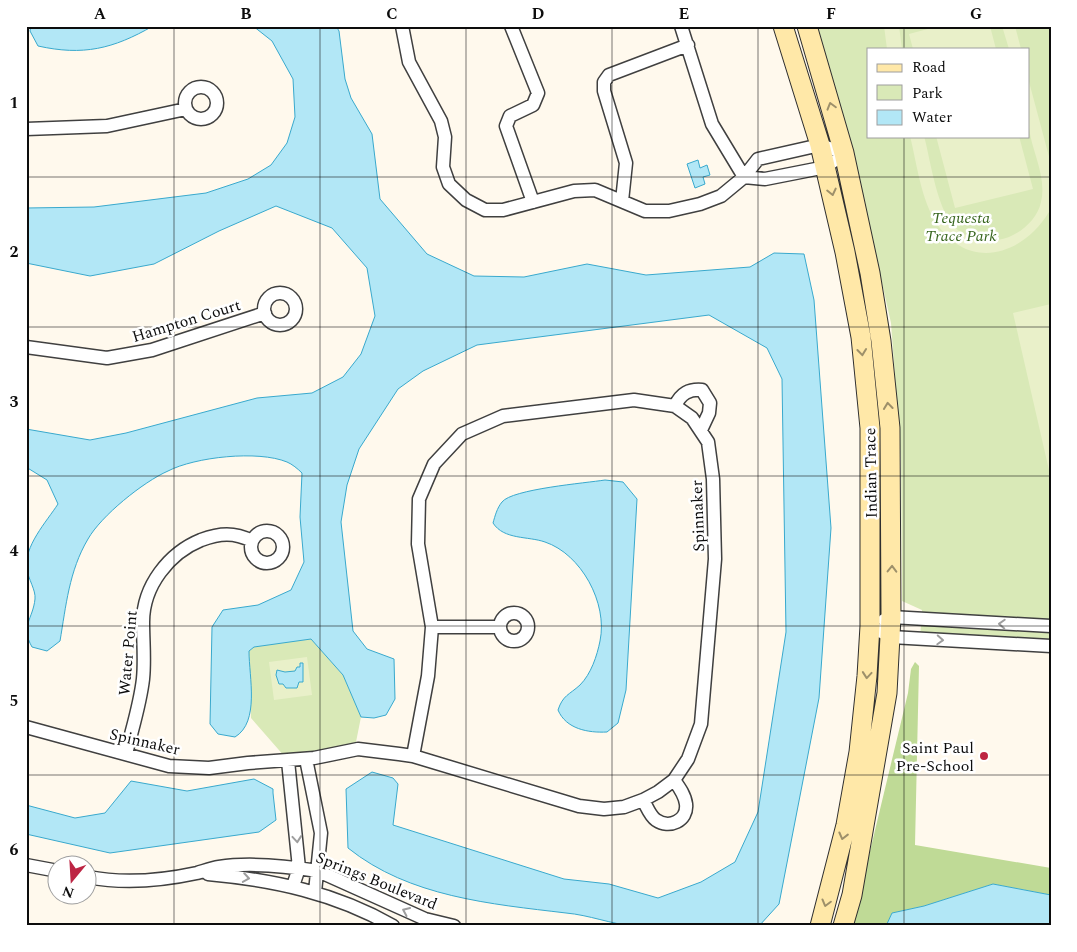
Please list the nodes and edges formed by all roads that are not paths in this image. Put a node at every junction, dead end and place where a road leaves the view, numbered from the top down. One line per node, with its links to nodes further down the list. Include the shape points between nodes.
1 (402, 26): 16 (street, via 409,62 441,121 445,137 443,167 449,184 466,200 485,210 503,210)
2 (511, 26): 16 (street, via 538,93 533,105 510,116 506,126)
3 (681, 26): 6 (street)
4 (783, 26): 9 (main road, Indian Trace)
5 (807, 26): 10 (main road, Indian Trace, one-way to 5)
6 (688, 45): 14 (street, via 712,124); 15 (street, via 609,75 604,82 626,163)
7 (186, 110): 8 (street, via 106,126)
8 (26, 130)
9 (820, 145): 10 (street); 11 (street); 12 (main road, Indian Trace)
10 (844, 153): 12 (street); 22 (main road, Indian Trace, one-way to 10, via 890,428 870,273)
11 (777, 154): 13 (street); 14 (street, via 758,159)
12 (826, 167): 13 (street); 24 (main road, Indian Trace, one-way to 24, via 861,337 870,428)
13 (782, 175): 14 (street, via 765,179)
14 (744, 176): 15 (street, via 721,196 669,211 645,211)
15 (622, 201): 16 (street, via 595,190 574,191)
16 (533, 202)
17 (265, 313): 18 (street, Hampton Court, via 152,350 107,358)
18 (26, 347)
19 (675, 406): 20 (street, Spinnaker, via 692,418); 20 (street, via 683,394 702,390 710,403); 23 (street, Spinnaker, via 634,400 503,416 462,434 434,464 420,499 418,544)
20 (701, 430): 34 (street, Spinnaker, via 708,442 713,479 715,559 702,724 688,760)
21 (252, 541): 30 (street, Water Point, via 223,533 192,544 166,564 150,589 143,620 145,659 141,696)
22 (891, 618): 24 (street); 25 (street, one-way to 22); 27 (main road, Indian Trace)
23 (432, 626): 26 (street); 31 (street, Spinnaker, via 426,693)
24 (870, 626): 27 (street); 46 (main road, Indian Trace, one-way to 46, via 857,762 846,825)
25 (1051, 626)
26 (500, 627)
27 (891, 637): 28 (street, one-way to 28); 47 (main road, Indian Trace, via 876,759 852,895)
28 (1051, 646)
29 (26, 727): 30 (street, Spinnaker)
30 (126, 754): 33 (street, Spinnaker, via 169,766 209,768)
31 (413, 756): 32 (street, Spinnaker, via 358,749); 35 (street, Spinnaker, via 579,806 604,809)
32 (310, 758): 33 (street, Spinnaker); 39 (street, via 321,833)
33 (288, 761): 37 (street, one-way to 37)
34 (674, 780): 35 (street, Spinnaker); 35 (street, via 686,803 686,811 675,823 656,820)
35 (643, 800)
36 (26, 865): 38 (street)
37 (299, 868): 39 (street, Springs Boulevard); 40 (street, Springs Boulevard, via 238,866); 42 (street)
38 (48, 869)
39 (318, 871): 43 (street); 45 (street, Springs Boulevard, one-way to 39, via 425,919)
40 (198, 872): 41 (street, Springs Boulevard, via 124,882); 42 (street, Springs Boulevard, one-way to 42)
41 (98, 878)
42 (293, 886): 43 (street, Springs Boulevard)
43 (315, 892): 44 (street, Springs Boulevard, via 368,912)
44 (393, 926)
45 (454, 926)
46 (820, 926)
47 (843, 926)

